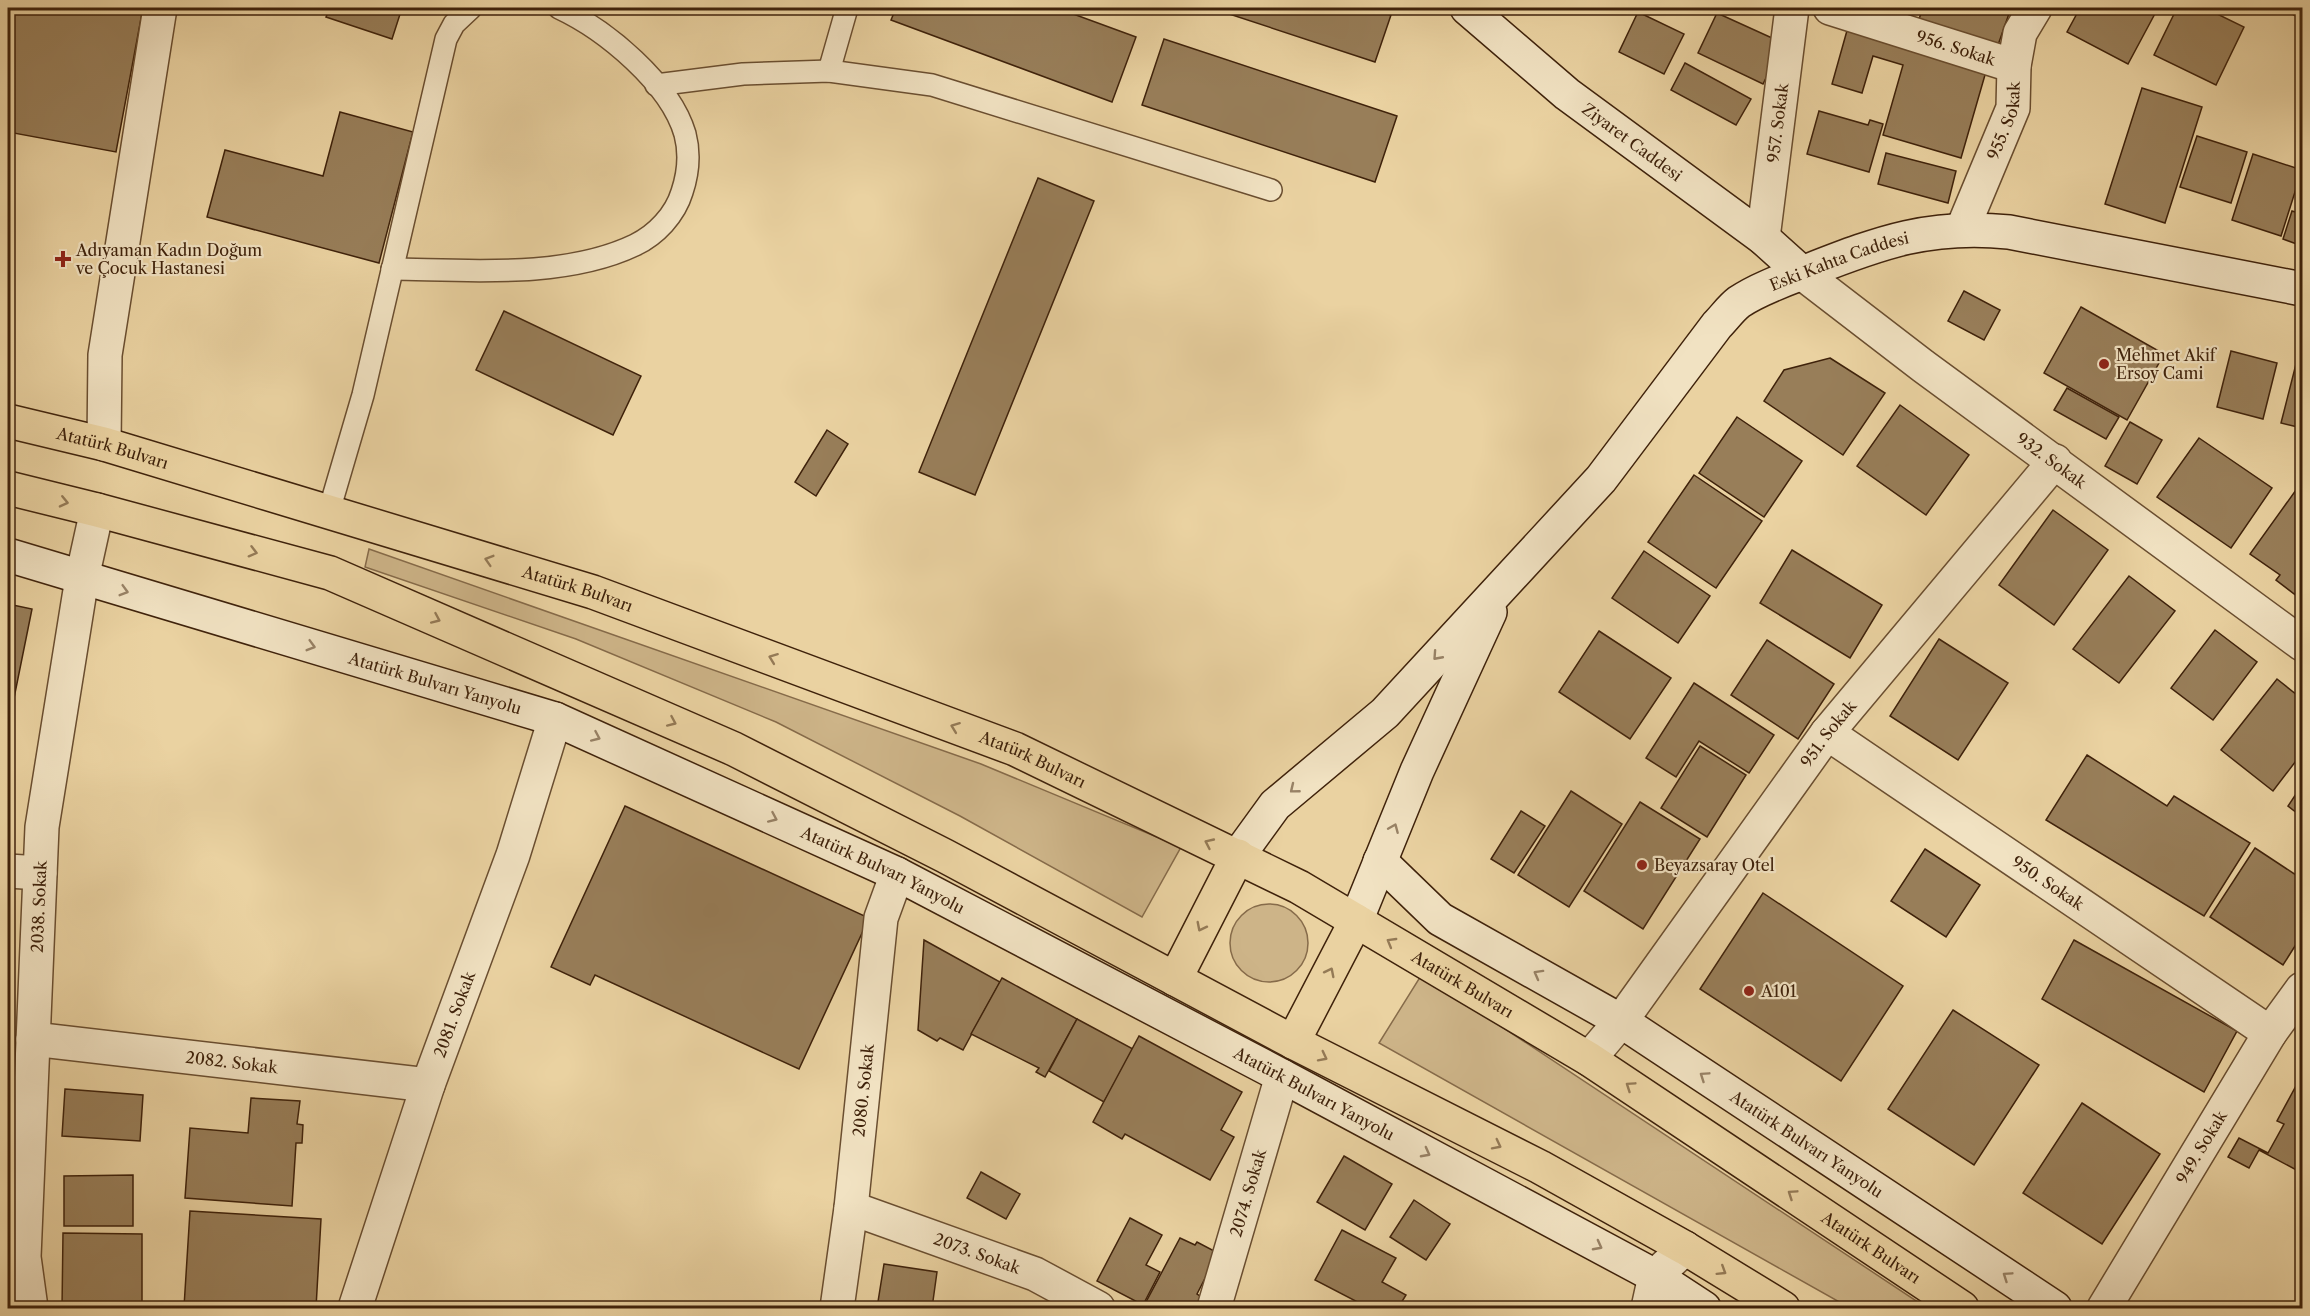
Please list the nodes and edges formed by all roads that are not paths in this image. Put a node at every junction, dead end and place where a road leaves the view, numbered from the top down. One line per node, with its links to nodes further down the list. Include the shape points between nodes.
1 (160, 8): 19 (street, via 105,355)
2 (471, 8): 15 (lane, via 454,24 446,39)
3 (560, 8): 11 (lane, via 605,35)
4 (847, 8): 10 (lane)
5 (1467, 8): 14 (street, Ziyaret Caddesi, via 1567,94)
6 (1792, 8): 14 (street, 957. Sokak)
7 (1830, 8): 9 (street, 956. Sokak)
8 (2035, 8): 9 (street, 955. Sokak, via 2020,33)
9 (2014, 66): 13 (street, 955. Sokak, via 2013,108)
10 (829, 71): 11 (lane, via 743,74); 12 (lane, via 932,84)
11 (656, 85): 15 (lane, via 685,134 688,157 680,199 654,234 607,255 535,269)
12 (1271, 190)
13 (1962, 230): 16 (street, Eski Kahta Caddesi, via 1892,240); 17 (street, Eski Kahta Caddesi, via 2009,232)
14 (1763, 238): 16 (street, Ziyaret Caddesi)
15 (392, 269): 23 (lane, via 363,395)
16 (1802, 273): 20 (street, 932. Sokak); 26 (street, Eski Kahta Caddesi, via 1738,302 1601,479)
17 (2302, 289)
18 (8, 421): 19 (highway, Atatürk Bulvarı)
19 (104, 444): 23 (highway, Atatürk Bulvarı)
20 (2055, 461): 27 (street, 932. Sokak); 29 (street, 951. Sokak)
21 (8, 488): 22 (highway, one-way to 22)
22 (97, 510): 25 (street, 2038. Sokak); 36 (highway, one-way to 36, via 352,582 734,749)
23 (329, 511): 30 (highway, Atatürk Bulvarı, one-way to 23, via 1016,749 593,592)
24 (8, 555): 25 (street, Atatürk Bulvarı Yanyolu)
25 (82, 578): 28 (street, Atatürk Bulvarı Yanyolu, one-way to 28); 33 (street, 2038. Sokak, via 42,828)
26 (1504, 582): 30 (street, Eski Kahta Caddesi, one-way to 30, via 1385,713 1275,805); 31 (street, one-way to 26)
27 (2302, 644)
28 (555, 719): 34 (street, Atatürk Bulvarı Yanyolu, one-way to 34); 44 (street, 2081. Sokak, via 513,855)
29 (1827, 733): 38 (street, 951. Sokak); 39 (street, 950. Sokak)
30 (1238, 856): 35 (highway, Atatürk Bulvarı); 36 (highway, one-way to 36)
31 (1380, 861): 35 (street); 38 (street, Atatürk Bulvarı Yanyolu, one-way to 31, via 1440,919)
32 (8, 871): 33 (street)
33 (40, 873): 40 (street, 2038. Sokak)
34 (897, 874): 43 (street, Atatürk Bulvarı Yanyolu); 45 (street, 2080. Sokak, via 880,918)
35 (1356, 921): 41 (highway, one-way to 35); 42 (highway, Atatürk Bulvarı, one-way to 35)
36 (1175, 979): 41 (highway)
37 (2302, 989): 39 (street, 949. Sokak)
38 (1621, 1021): 42 (street, 951. Sokak); 58 (street, Atatürk Bulvarı Yanyolu, one-way to 38)
39 (2270, 1033): 59 (street, 949. Sokak)
40 (33, 1039): 44 (street, 2082. Sokak); 47 (street, 2038. Sokak)
41 (1293, 1042): 43 (street, 2074. Sokak); 46 (highway, one-way to 46, via 1540,1167)
42 (1589, 1059): 57 (highway, Atatürk Bulvarı, one-way to 42)
43 (1282, 1076): 48 (street, Atatürk Bulvarı Yanyolu, one-way to 48); 53 (street, 2074. Sokak)
44 (428, 1085): 50 (street, 2081. Sokak)
45 (851, 1208): 51 (street, 2080. Sokak); 52 (street, 2073. Sokak, via 1035,1274)
46 (1685, 1248): 48 (street); 56 (highway, one-way to 56)
47 (16, 1257): 49 (street, 2038. Sokak)
48 (1655, 1276): 54 (street); 55 (street, Atatürk Bulvarı Yanyolu)
49 (31, 1308)
50 (355, 1308)
51 (837, 1308)
52 (1098, 1308)
53 (1214, 1308)
54 (1648, 1308)
55 (1704, 1308)
56 (1783, 1308)
57 (1962, 1308)
58 (2055, 1308)
59 (2104, 1308)

